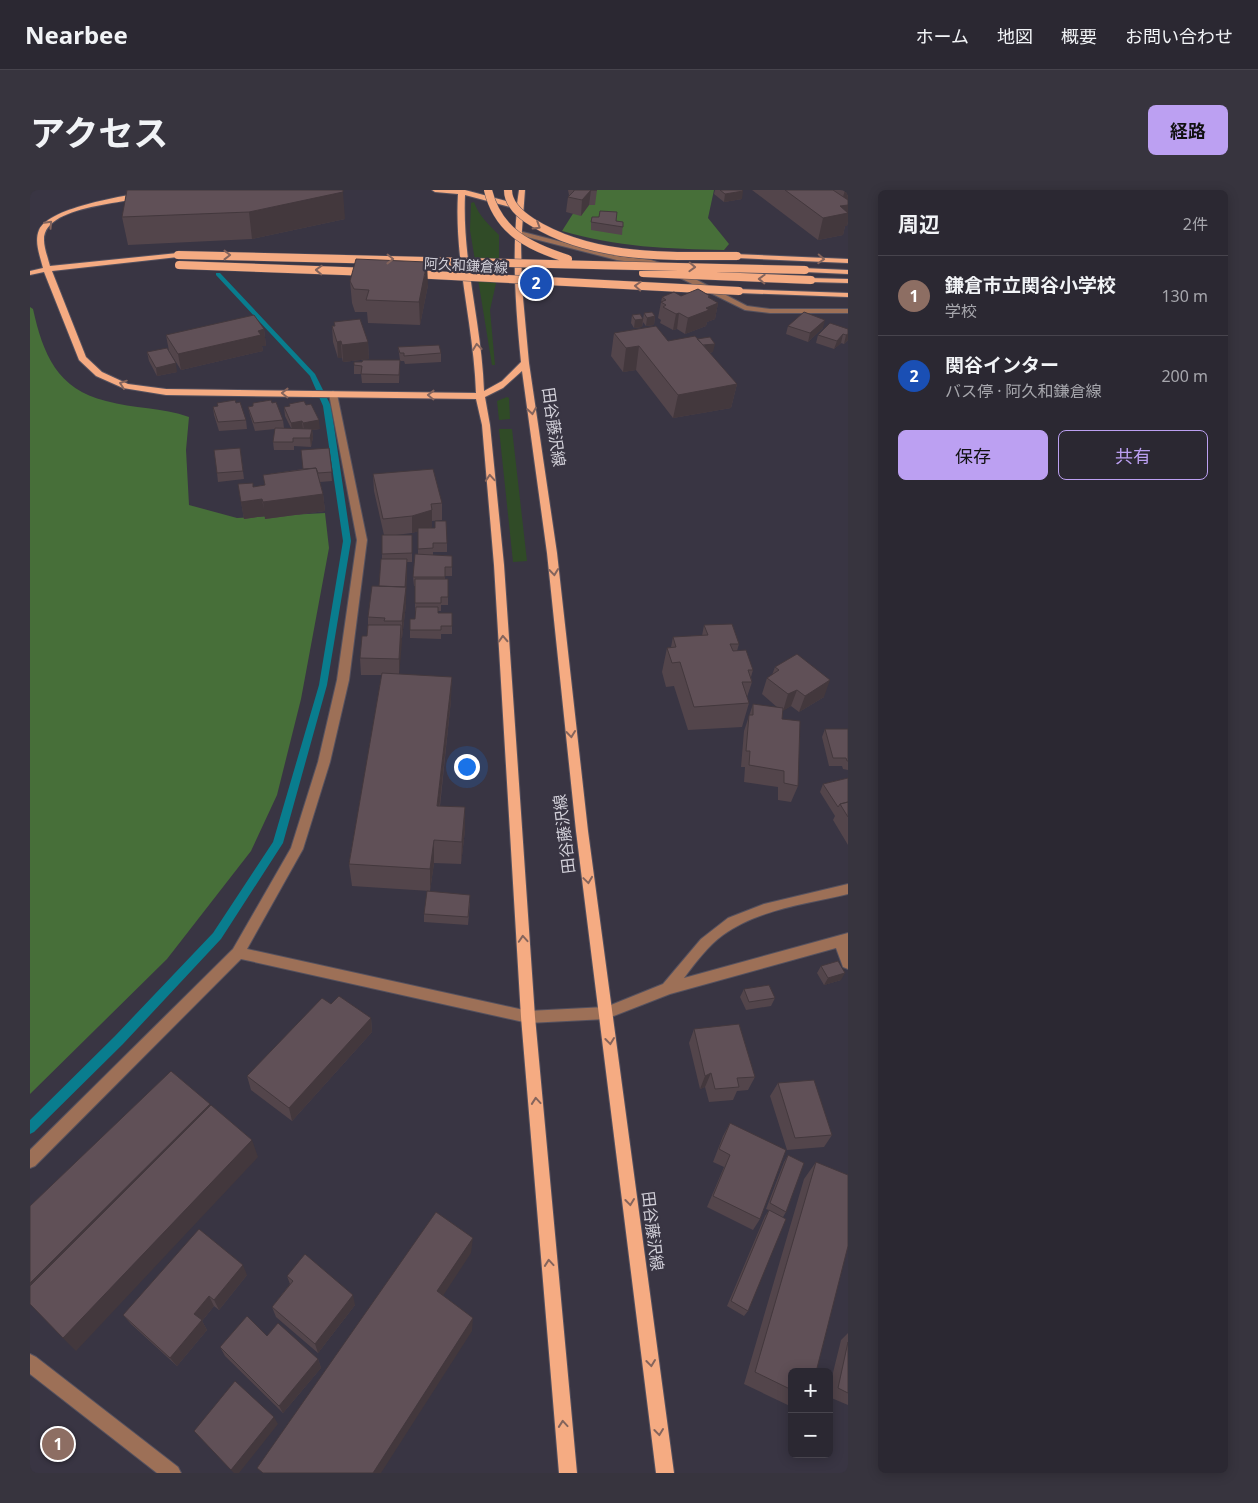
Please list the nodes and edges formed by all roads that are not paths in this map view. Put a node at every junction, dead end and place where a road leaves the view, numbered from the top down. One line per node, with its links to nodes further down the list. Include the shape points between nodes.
1 (125, 190): 8 (street)
2 (163, 190): 8 (main road)
3 (435, 190): 4 (main road)
4 (462, 190): 9 (main road); 23 (main road, one-way to 4, via 479,360 462,249)
5 (488, 190): 18 (main road, one-way to 5, bridge, via 679,276 591,266 527,243 502,225 489,204)
6 (508, 190): 11 (main road, one-way to 11, bridge, via 516,210 539,228 603,249)
7 (522, 190): 9 (main road, 田谷藤沢線)
8 (131, 197): 13 (main road, one-way to 8, via 40,240 43,229 54,218 72,210)
9 (521, 208): 10 (main road, 田谷藤沢線)
10 (518, 232): 20 (street, via 669,269 745,308); 21 (main road, 田谷藤沢線, via 518,287)
11 (848, 261)
12 (112, 262): 13 (main road, 阿久和鎌倉線); 14 (main road, 阿久和鎌倉線, one-way to 14, bridge, via 178,255); 16 (main road, 阿久和鎌倉線, one-way to 12, bridge)
13 (47, 269): 15 (main road, 阿久和鎌倉線); 22 (main road, one-way to 13, via 166,392 126,386 99,374 82,358)
14 (848, 272)
15 (30, 273)
16 (383, 273)
17 (402, 274): 19 (main road, 阿久和鎌倉線, one-way to 17, bridge)
18 (848, 281)
19 (848, 295)
20 (848, 311)
21 (525, 363): 23 (main road, via 504,385); 29 (main road, 田谷藤沢線, one-way to 29, via 552,553 582,831)
22 (333, 394): 23 (main road, one-way to 22); 26 (street, via 362,540 343,680 324,762 297,849)
23 (480, 396): 30 (main road, one-way to 23, via 499,565 486,424)
24 (848, 889): 28 (street, via 754,913 720,930 696,952)
25 (844, 941): 27 (street); 28 (street)
26 (238, 954): 30 (street); 31 (street)
27 (848, 963)
28 (668, 988): 29 (street)
29 (606, 1013): 30 (street); 35 (main road, 田谷藤沢線, one-way to 35)
30 (528, 1017): 34 (main road, one-way to 30)
31 (30, 1161)
32 (30, 1363): 33 (street)
33 (172, 1473)
34 (568, 1473)
35 (665, 1473)

